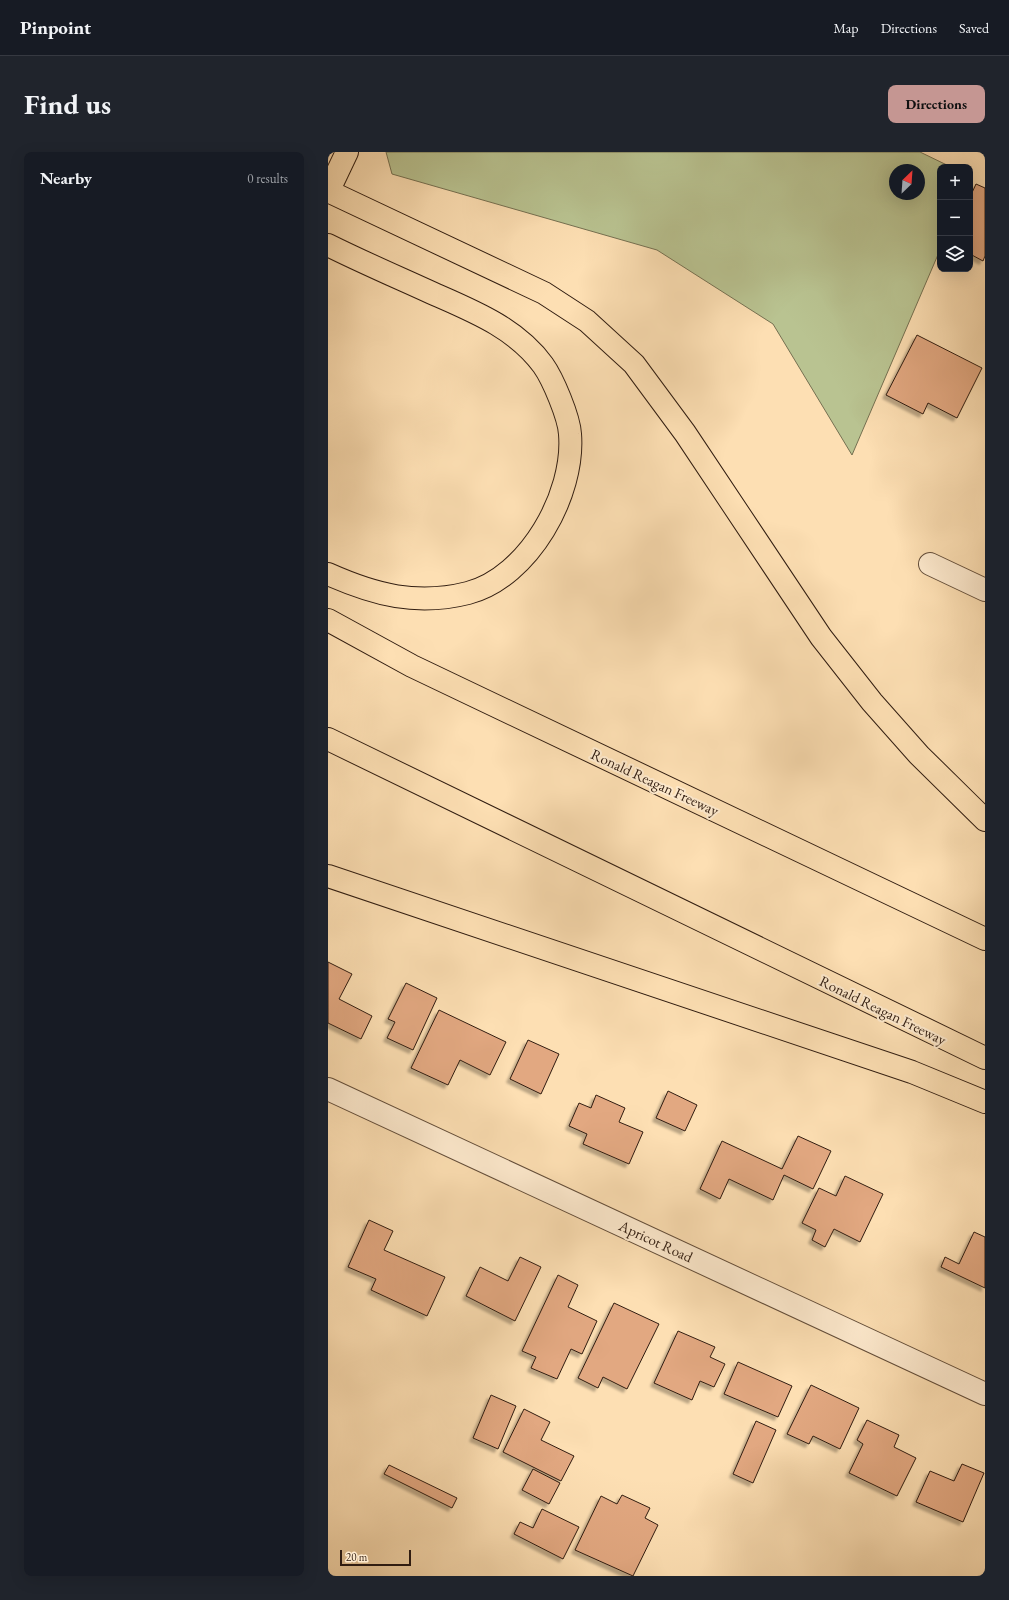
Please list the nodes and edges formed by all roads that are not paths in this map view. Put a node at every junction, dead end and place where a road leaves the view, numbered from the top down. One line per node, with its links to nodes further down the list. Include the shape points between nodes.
1 (347, 152): 2 (main road)
2 (328, 191): 9 (main road, via 544,294 587,321 634,364 685,433 821,637 872,702 919,755)
3 (328, 244): 5 (main road, via 482,316 517,336 543,366 558,396 570,432 570,462 561,494 547,525 528,552 504,576 469,593 422,600 389,596 353,586)
4 (930, 564): 6 (street)
5 (328, 574)
6 (985, 590)
7 (328, 620): 11 (main road, Ronald Reagan Freeway, via 412,666)
8 (328, 739): 12 (main road, Ronald Reagan Freeway)
9 (985, 820)
10 (328, 876): 14 (main road, via 912,1072)
11 (985, 939)
12 (985, 1058)
13 (328, 1089): 15 (street, Apricot Road)
14 (985, 1102)
15 (985, 1394)

